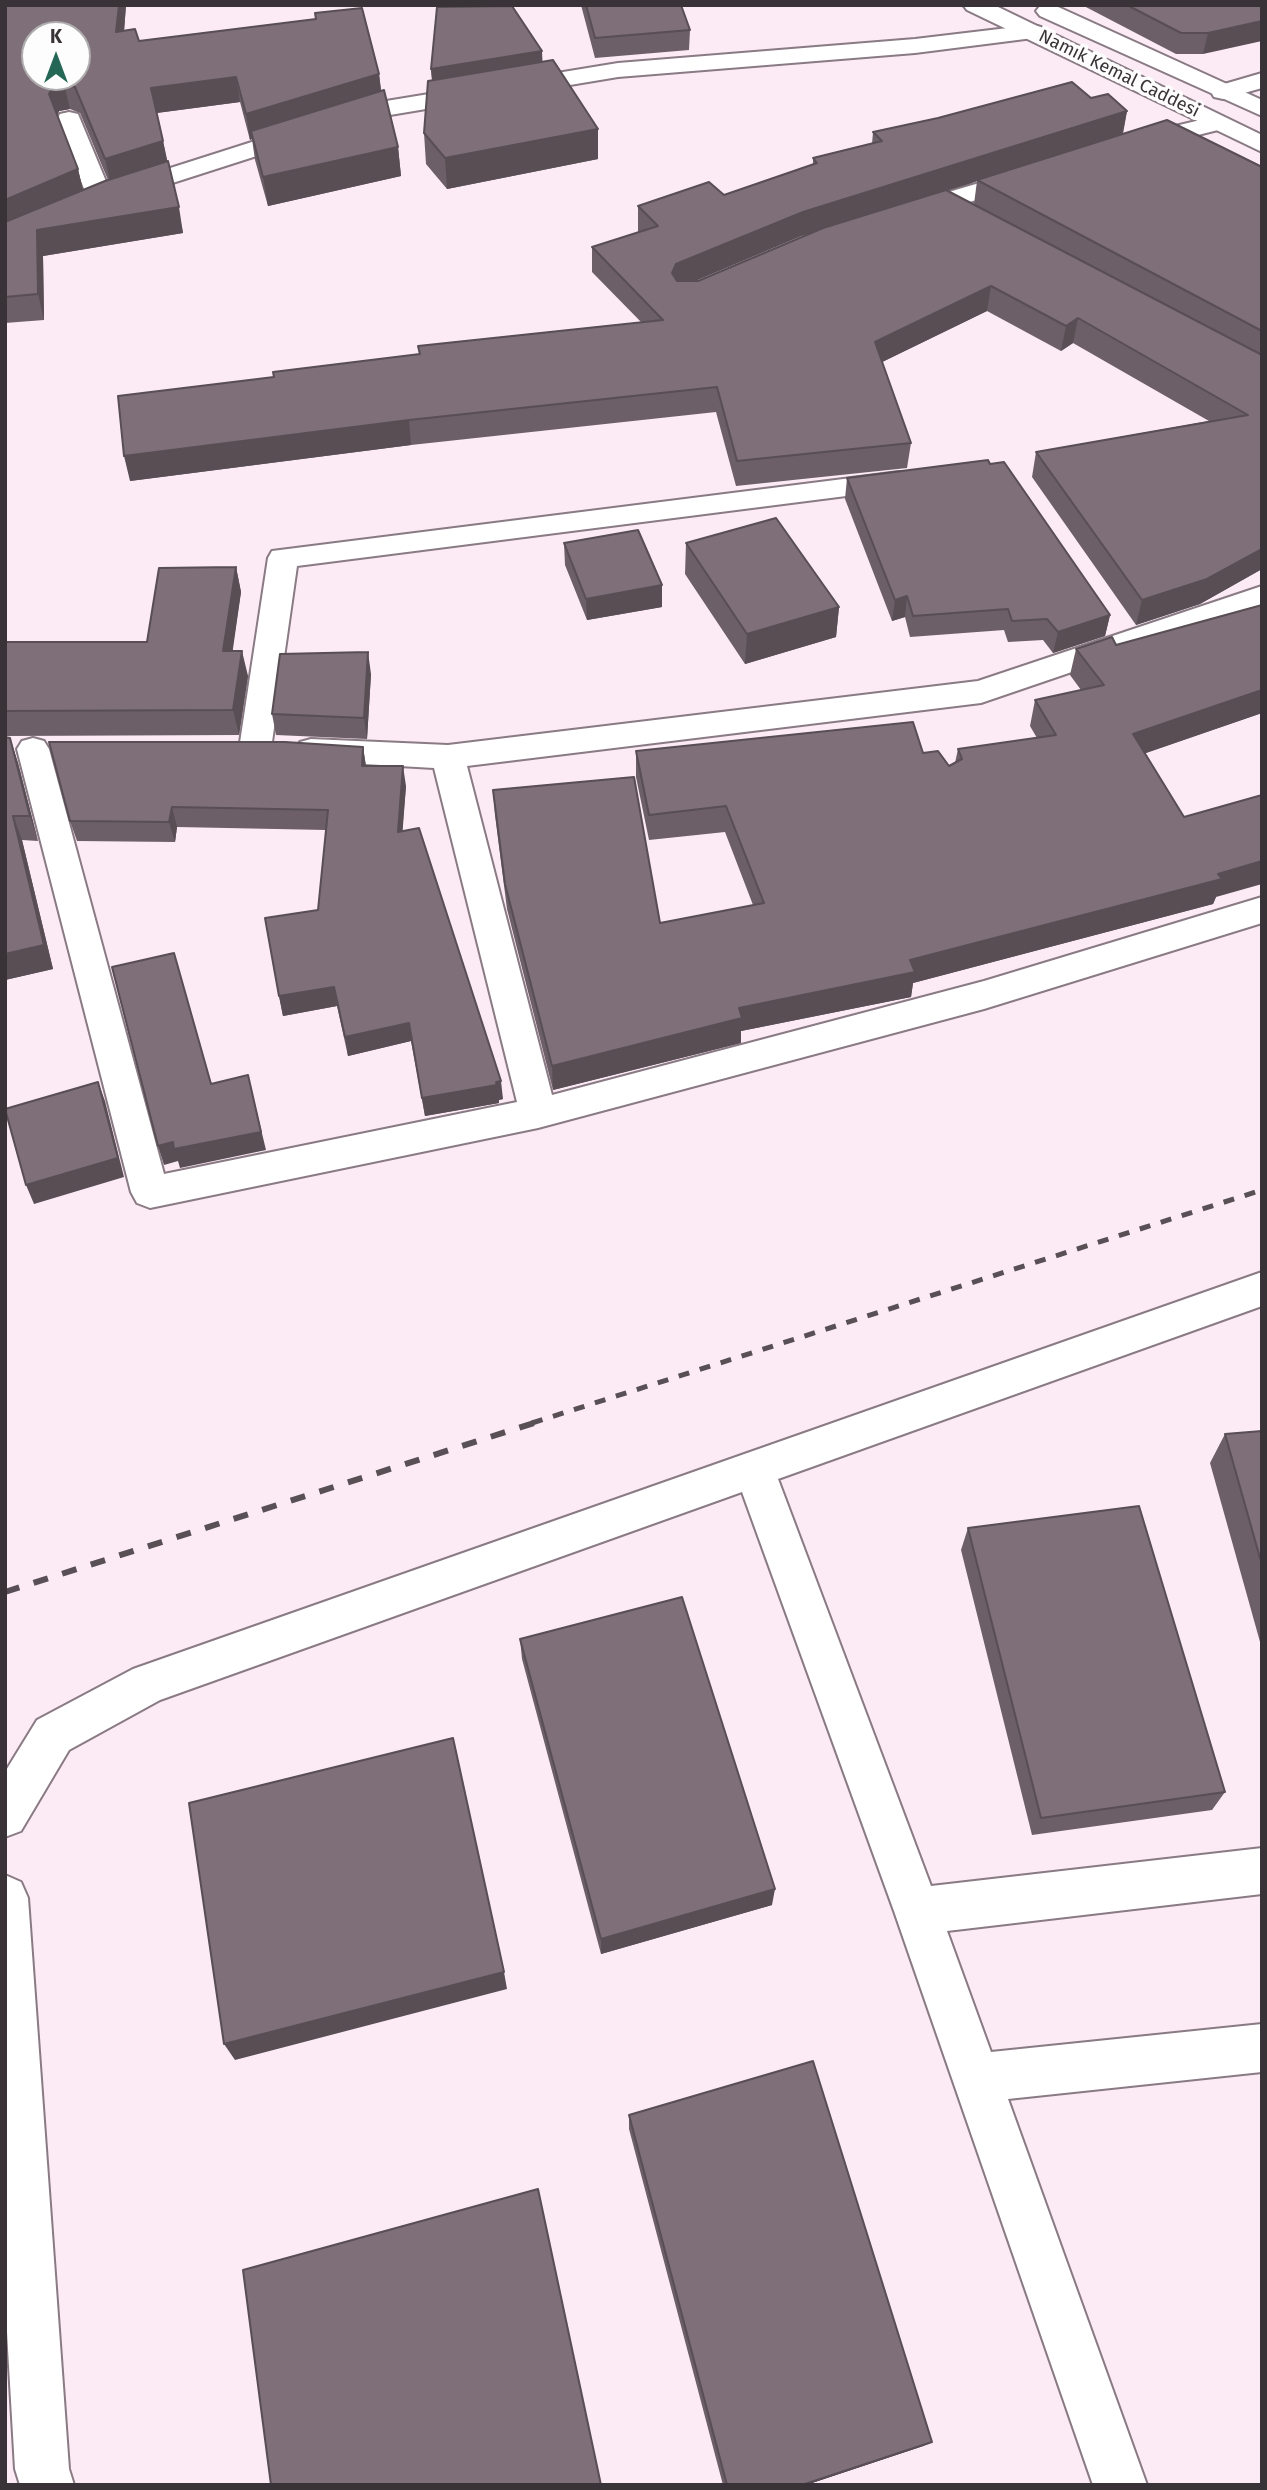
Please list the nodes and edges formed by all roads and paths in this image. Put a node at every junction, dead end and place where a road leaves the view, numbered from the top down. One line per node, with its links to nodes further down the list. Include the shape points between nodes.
1 (975, 5): 3 (street, Namık Kemal Caddesi)
2 (1036, 5): 5 (street, Namık Kemal Caddesi)
3 (1033, 32): 8 (street, Namık Kemal Caddesi); 12 (street, via 618,70 374,110)
4 (1262, 80): 5 (street)
5 (1223, 92): 6 (street, Namık Kemal Caddesi)
6 (1262, 109)
7 (69, 119): 12 (street)
8 (1217, 122): 9 (street, Namık Kemal Caddesi); 10 (street)
9 (1262, 145)
10 (1108, 152)
11 (1047, 171): 13 (street)
12 (101, 199): 14 (street)
13 (943, 201): 15 (street); 16 (street)
14 (77, 209)
15 (891, 219)
16 (980, 221)
17 (925, 478): 20 (street, via 283,558 241,749)
18 (1262, 596): 20 (street, via 1119,629 981,692)
19 (33, 749): 22 (street, via 150,1192)
20 (448, 757): 22 (street)
21 (1262, 910): 22 (street, via 984,995)
22 (538, 1113)
23 (1262, 1289): 24 (street)
24 (754, 1469): 25 (street, via 148,1685 53,1735); 28 (street)
25 (5, 1815)
26 (1262, 1871): 28 (street)
27 (5, 1898): 31 (street, via 42,2469)
28 (917, 1910): 30 (street)
29 (1262, 2048): 30 (street)
30 (976, 2078): 32 (street)
31 (47, 2485)
32 (1120, 2485)

